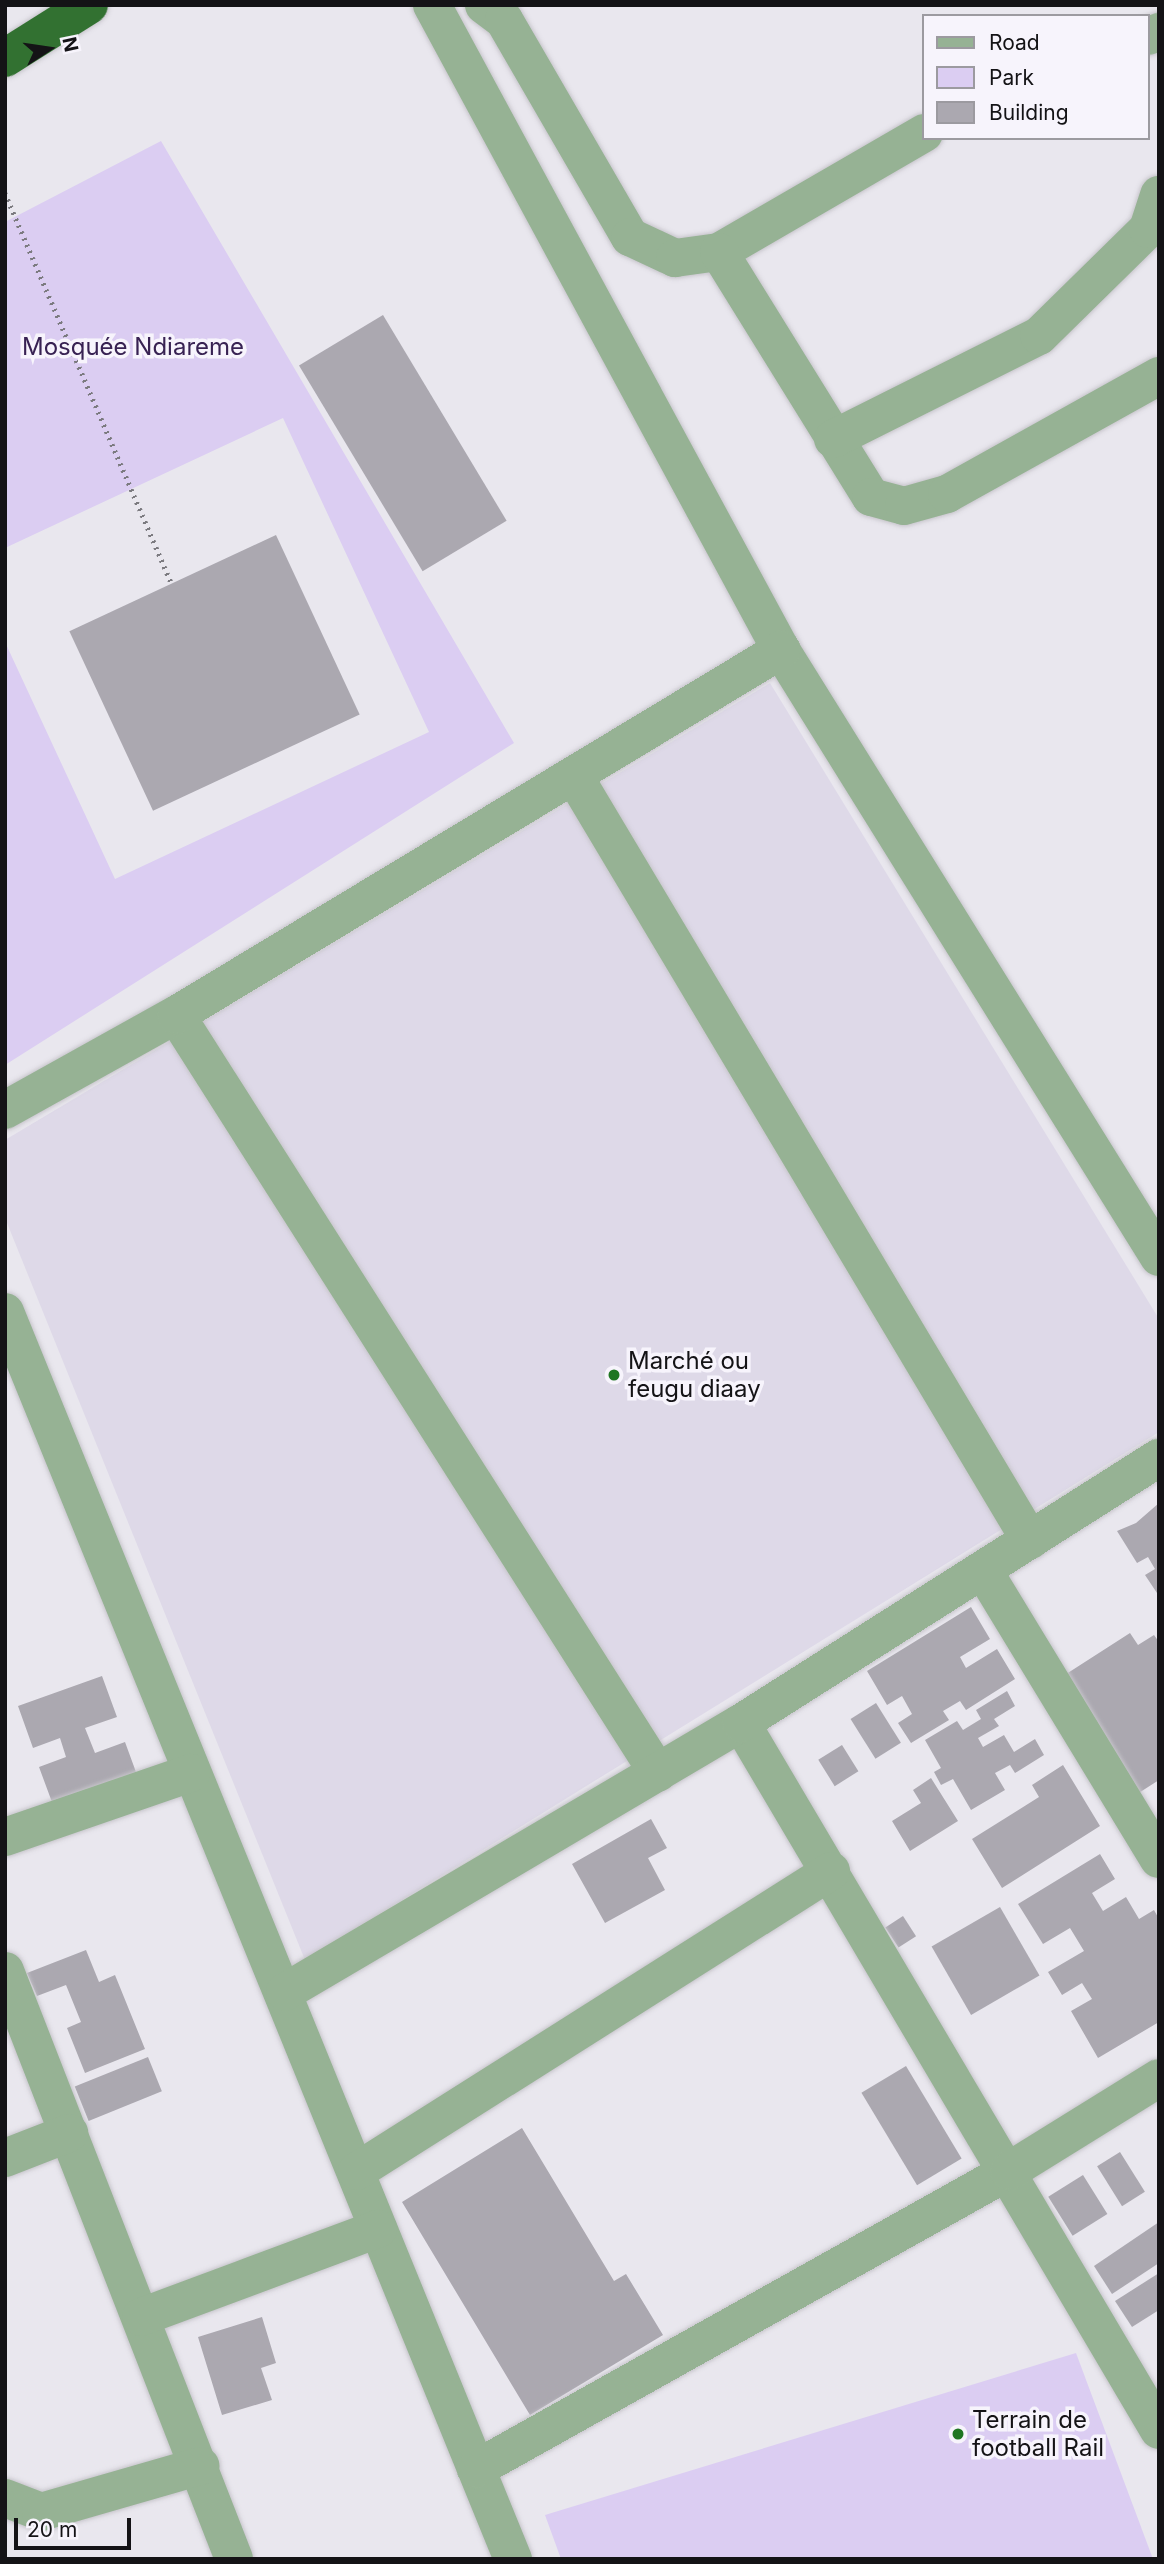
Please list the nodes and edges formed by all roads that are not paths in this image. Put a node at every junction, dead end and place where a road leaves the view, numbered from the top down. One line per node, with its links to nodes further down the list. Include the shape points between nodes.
1 (89, 5): 4 (highway)
2 (432, 5): 10 (street)
3 (484, 5): 7 (street, via 504,20 630,237 675,258)
4 (5, 58)
5 (922, 134): 7 (street)
6 (1159, 195): 9 (street, via 1148,229 1039,336)
7 (719, 252): 9 (street)
8 (1159, 376): 9 (street, via 947,494 904,506 871,498)
9 (832, 439)
10 (781, 650): 11 (street); 14 (street)
11 (574, 776): 12 (street); 17 (street)
12 (176, 1015): 13 (street); 21 (street)
13 (5, 1110)
14 (1159, 1257)
15 (5, 1314): 20 (street)
16 (1159, 1458): 17 (street)
17 (1030, 1540): 18 (street)
18 (983, 1570): 19 (street); 23 (street)
19 (741, 1723): 21 (street); 24 (street)
20 (191, 1773): 22 (street); 26 (street)
21 (658, 1773): 26 (street)
22 (5, 1837)
23 (1159, 1859)
24 (831, 1871): 30 (street); 31 (street)
25 (5, 1971): 28 (street)
26 (285, 1992): 30 (street)
27 (1159, 2078): 31 (street)
28 (69, 2133): 29 (street); 33 (street)
29 (5, 2158)
30 (357, 2171): 32 (street)
31 (1009, 2171): 34 (street); 36 (street)
32 (378, 2229): 33 (street); 36 (street)
33 (141, 2317): 35 (street)
34 (1159, 2430)
35 (200, 2466): 37 (street, via 41,2512); 38 (street)
36 (476, 2469): 39 (street)
37 (5, 2498)
38 (234, 2559)
39 (513, 2559)

